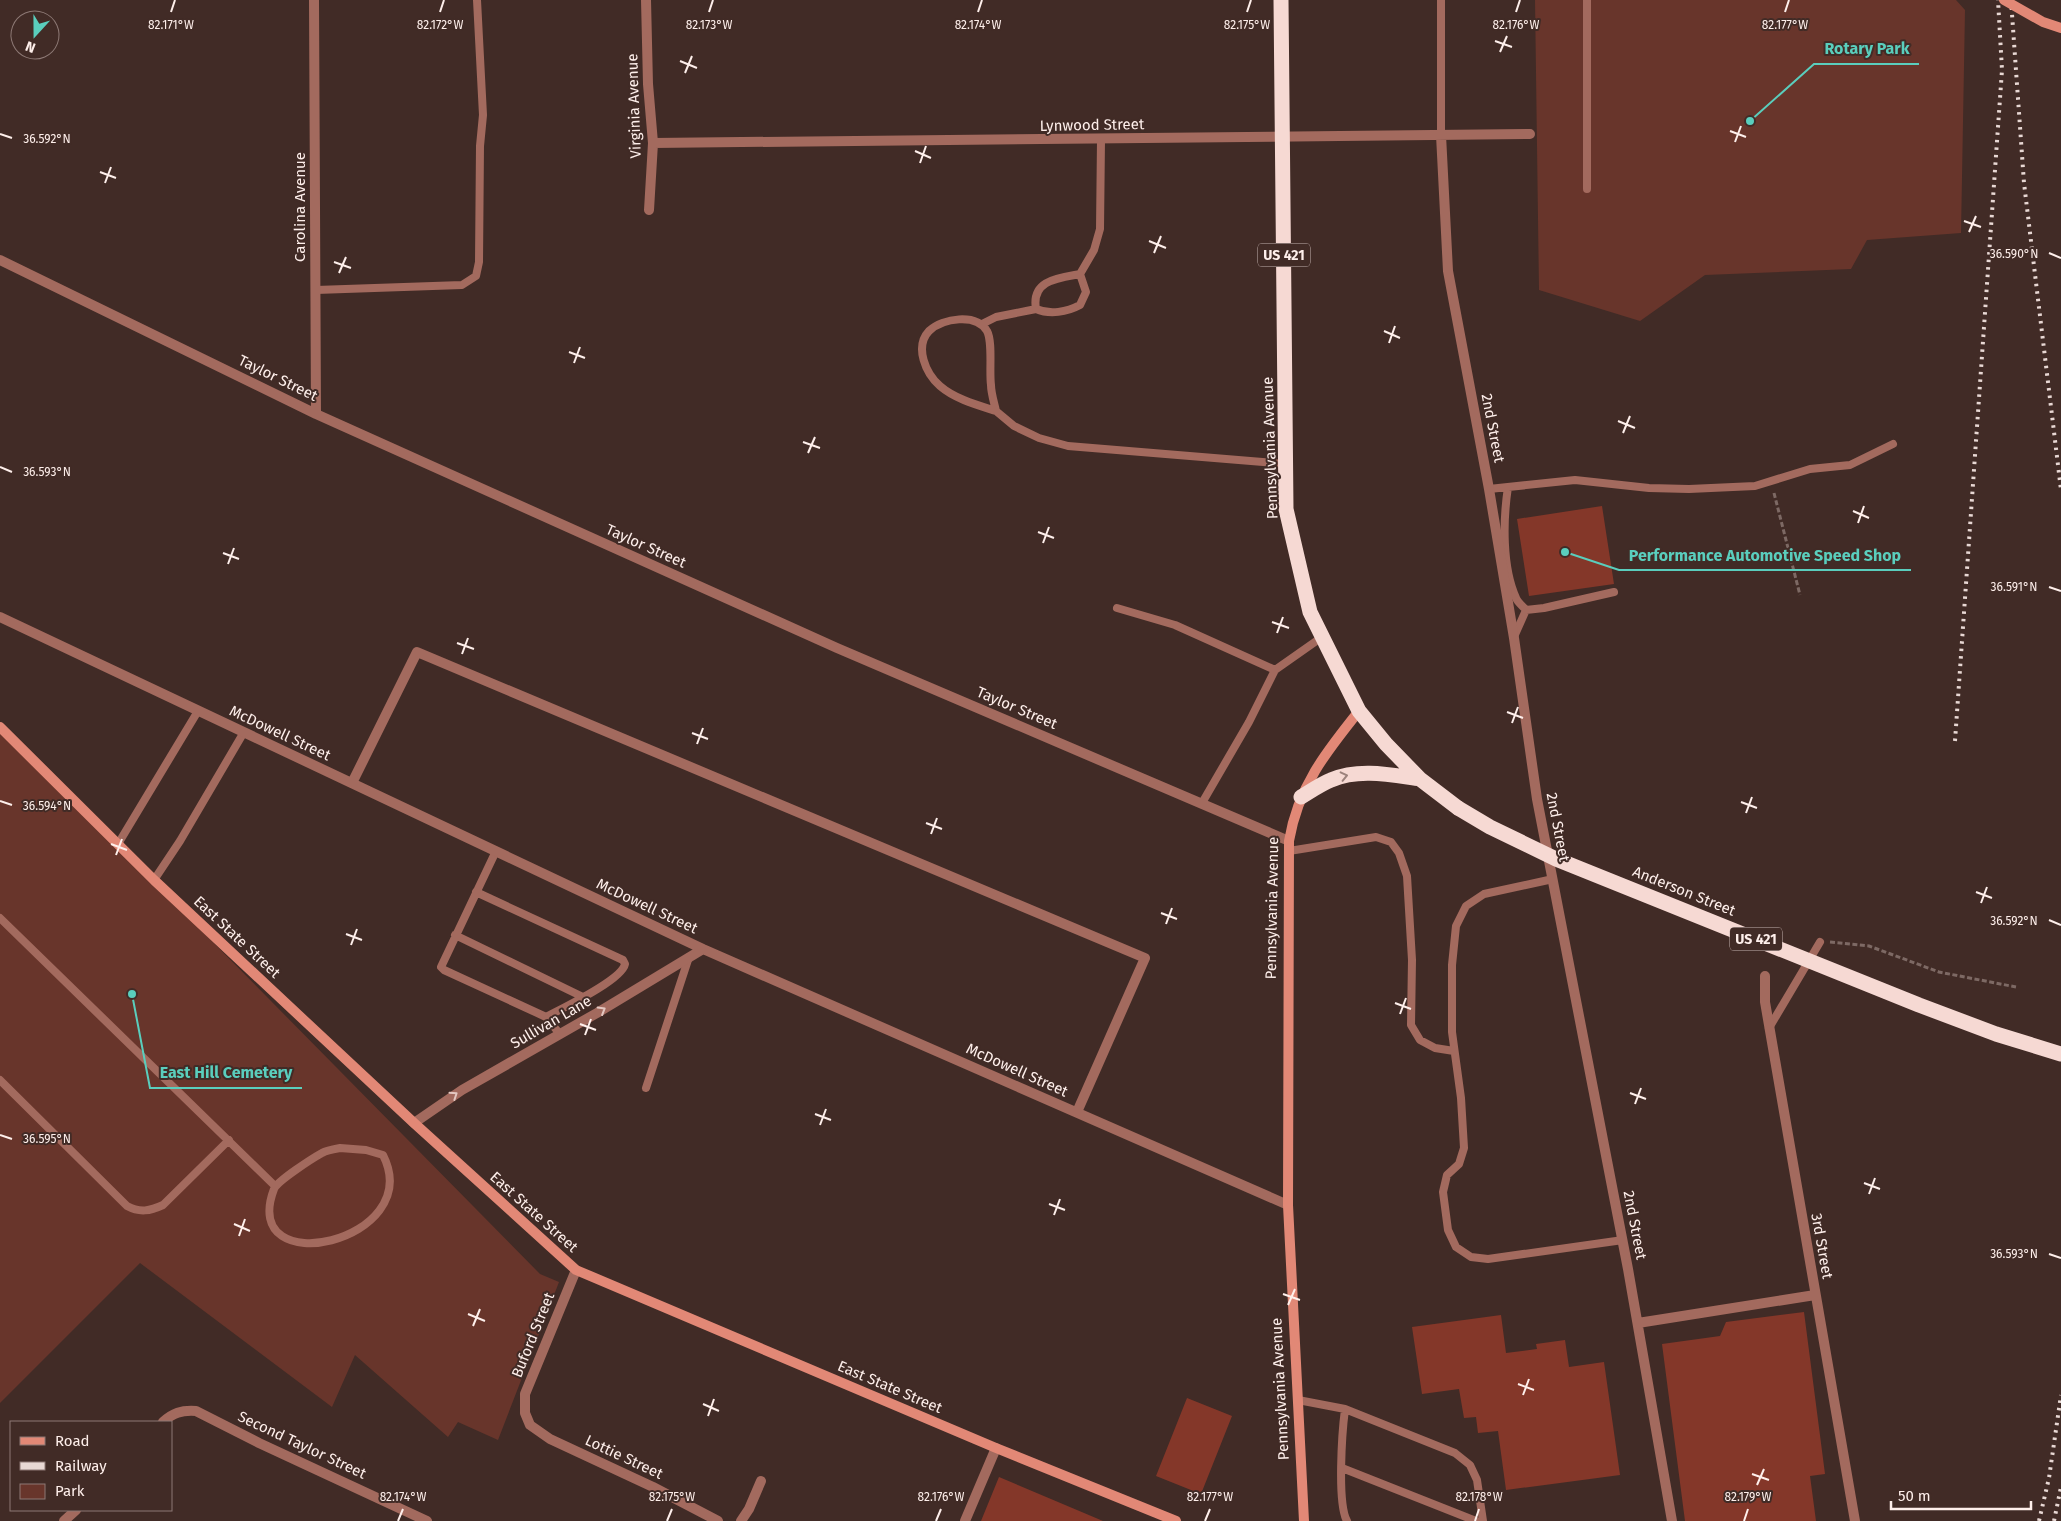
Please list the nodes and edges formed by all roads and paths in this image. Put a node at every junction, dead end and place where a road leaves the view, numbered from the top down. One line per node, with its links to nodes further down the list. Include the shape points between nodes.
1 (314, 0): 18 (street, Carolina Avenue)
2 (477, 0): 18 (lane, via 483,115 476,276 462,285)
3 (646, 0): 13 (street, Virginia Avenue)
4 (1281, 0): 11 (highway, Pennsylvania Avenue / US 421)
5 (1441, 0): 10 (lane)
6 (1587, 0): 14 (lane)
7 (2004, 0): 8 (street, bridge, via 2043,22)
8 (2061, 28)
9 (1530, 134): 10 (street, Lynwood Street)
10 (1441, 135): 11 (street, Lynwood Street); 27 (street, 2nd Street, via 1448,271)
11 (1282, 138): 12 (street, Lynwood Street); 24 (highway, Pennsylvania Avenue / US 421)
12 (1101, 140): 13 (street, Lynwood Street); 17 (lane, via 1100,229 1094,250)
13 (653, 143): 15 (street, Virginia Avenue)
14 (1587, 189)
15 (649, 210)
16 (0, 260): 22 (street, Taylor Street)
17 (1080, 274): 19 (lane, via 1052,279 1039,289); 19 (lane, via 1086,292 1080,305 1069,311 1044,312)
18 (316, 290): 22 (street, Carolina Avenue)
19 (1036, 309): 20 (lane, via 996,317)
20 (982, 324): 21 (lane, via 988,334); 21 (lane, via 967,319 942,323 928,332 921,349 925,366 939,386 964,400)
21 (996, 411): 24 (lane, via 1014,426 1039,438 1068,446)
22 (316, 414): 43 (street, Taylor Street, via 837,648)
23 (1893, 444): 25 (lane, via 1850,465 1810,469)
24 (1286, 464): 33 (highway, Pennsylvania Avenue / US 421, via 1286,509 1310,612)
25 (1776, 480): 26 (lane, via 1755,486 1689,489 1575,480); 29 (path, via 1774,494)
26 (1508, 487): 27 (lane); 31 (lane, via 1505,520 1510,578 1516,600)
27 (1489, 489): 34 (street, 2nd Street)
28 (1614, 592): 31 (lane)
29 (1800, 595)
30 (1118, 608): 35 (lane, via 1175,625)
31 (1526, 610): 34 (lane)
32 (0, 617): 36 (street, McDowell Street)
33 (1322, 637): 35 (lane); 37 (highway, Pennsylvania Avenue / US 421)
34 (1514, 638): 47 (street, 2nd Street, via 1537,799)
35 (1275, 670): 43 (lane)
36 (198, 711): 39 (street, McDowell Street); 44 (lane)
37 (1359, 711): 40 (highway, Anderson Street / US 421); 42 (street, Pennsylvania Avenue, via 1316,768)
38 (0, 727): 44 (street, East State Street)
39 (244, 732): 41 (street, McDowell Street); 48 (lane)
40 (1420, 779): 42 (highway, one-way to 40, via 1330,780 1357,773); 62 (highway, Anderson Street / US 421, bridge, via 1458,808 1515,840 1565,862 1919,1005)
41 (352, 784): 46 (street, McDowell Street); 65 (street, via 418,652 1146,958)
42 (1301, 797): 45 (street, Pennsylvania Avenue, via 1292,822)
43 (1202, 804): 45 (street, Taylor Street)
44 (118, 844): 48 (street, East State Street)
45 (1289, 846): 61 (lane, via 1376,837 1391,842 1399,853 1407,876 1412,960 1411,1025 1420,1040 1435,1048); 69 (street, Pennsylvania Avenue)
46 (496, 851): 49 (lane); 53 (street, McDowell Street)
47 (1553, 878): 61 (lane, via 1484,894 1466,906 1456,926 1452,965); 70 (street, 2nd Street)
48 (154, 880): 66 (street, East State Street)
49 (476, 892): 51 (lane); 57 (lane, via 623,960 625,964 621,972)
50 (0, 918): 67 (lane)
51 (455, 935): 57 (lane); 58 (lane, via 441,963 444,970)
52 (1820, 942): 56 (path, via 1869,946 1939,972); 59 (lane)
53 (703, 948): 54 (street, Sullivan Lane); 65 (street, McDowell Street)
54 (689, 957): 60 (street, Sullivan Lane, one-way to 54); 64 (lane)
55 (1765, 976): 59 (street, 3rd Street)
56 (2016, 987)
57 (583, 997): 58 (lane)
58 (546, 1017): 60 (lane)
59 (1769, 1028): 72 (street, 3rd Street)
60 (559, 1033): 66 (street, Sullivan Lane, one-way to 60, via 462,1090)
61 (1454, 1051): 70 (lane, via 1464,1148 1459,1164 1447,1175 1443,1192 1448,1230 1456,1247 1471,1257 1488,1259)
62 (2061, 1054)
63 (0, 1080): 67 (lane, via 133,1209 153,1210 163,1205)
64 (646, 1088)
65 (1077, 1112): 69 (street, McDowell Street)
66 (414, 1123): 71 (street, East State Street)
67 (230, 1140): 68 (lane)
68 (276, 1186): 68 (lane, via 324,1152 340,1148 383,1155 389,1167 386,1197 368,1222 353,1233 310,1244 294,1243 274,1229 270,1203)
69 (1288, 1205): 74 (street, Pennsylvania Avenue)
70 (1623, 1240): 73 (street, 2nd Street)
71 (576, 1270): 76 (street, Buford Street, via 525,1394); 78 (street, East State Street)
72 (1815, 1295): 73 (street); 93 (street, 3rd Street)
73 (1638, 1323): 92 (street, 2nd Street)
74 (1298, 1400): 75 (lane); 88 (street, Pennsylvania Avenue)
75 (1345, 1409): 79 (lane); 91 (lane, via 1455,1453 1470,1465 1477,1480)
76 (525, 1413): 84 (street, Lottie Street, via 530,1425 550,1440)
77 (163, 1421): 83 (street, Second Taylor Street, via 179,1412 196,1412)
78 (996, 1448): 86 (street); 87 (street, East State Street)
79 (1342, 1468): 89 (lane, via 1343,1508); 90 (lane)
80 (761, 1481): 85 (street)
81 (75, 1511): 82 (street)
82 (64, 1521)
83 (427, 1521)
84 (718, 1521)
85 (740, 1521)
86 (965, 1521)
87 (1176, 1521)
88 (1304, 1521)
89 (1348, 1521)
90 (1476, 1521)
91 (1483, 1521)
92 (1672, 1521)
93 (1855, 1521)

